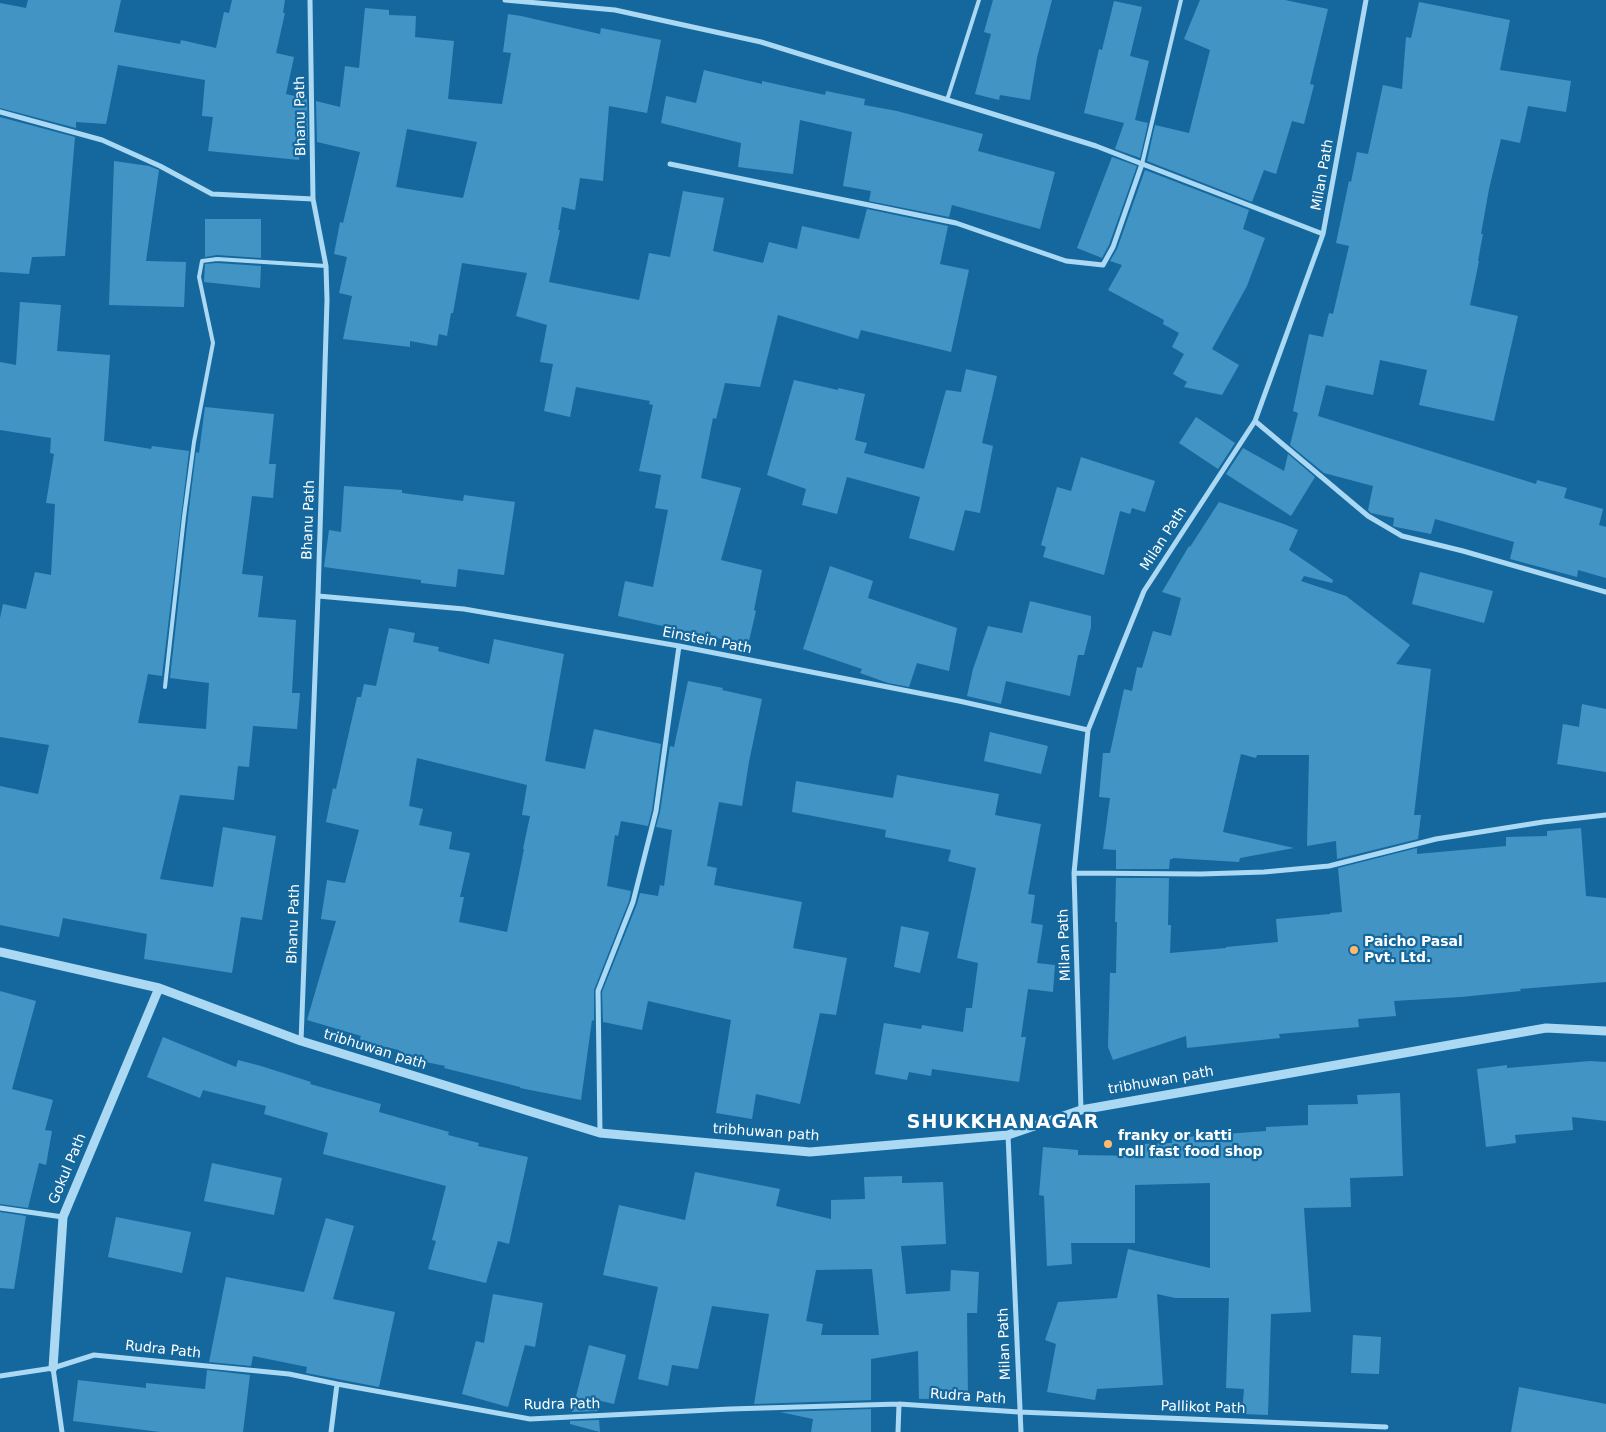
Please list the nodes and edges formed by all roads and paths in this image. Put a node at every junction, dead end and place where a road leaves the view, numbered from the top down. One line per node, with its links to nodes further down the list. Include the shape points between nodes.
1 (310, 0): 10 (street, Bhanu Path)
2 (505, 0): 6 (street, via 615,10 761,42)
3 (979, 0): 6 (lane)
4 (1180, 0): 9 (lane)
5 (1366, 0): 11 (street, Milan Path)
6 (947, 100): 9 (street, via 1096,146)
7 (0, 112): 10 (street, via 102,140 212,194)
8 (670, 164): 9 (street, via 956,223 1066,261 1103,265)
9 (1142, 164): 11 (street)
10 (313, 199): 12 (street, Bhanu Path)
11 (1323, 234): 13 (street, Milan Path)
12 (326, 266): 15 (street, Bhanu Path); 17 (lane, via 217,259 202,261 200,277 213,343 194,442)
13 (1255, 421): 14 (street, via 1368,516 1402,536); 18 (street, Milan Path, via 1144,591)
14 (1606, 592)
15 (318, 596): 16 (street, Einstein Path, via 464,609); 24 (street, Bhanu Path)
16 (679, 646): 18 (street, Einstein Path, via 960,701); 26 (street, via 656,811 633,902 598,991)
17 (165, 687)
18 (1088, 730): 20 (street, Milan Path)
19 (1606, 815): 20 (street, via 1436,839 1329,866 1201,874)
20 (1074, 873): 25 (street, Milan Path)
21 (0, 952): 22 (street, tribhuwan path)
22 (159, 988): 24 (street, tribhuwan path); 29 (street, Gokul Path)
23 (1606, 1031): 25 (street, tribhuwan path, via 1546,1028)
24 (301, 1041): 26 (street, tribhuwan path)
25 (1080, 1110): 27 (street, tribhuwan path)
26 (600, 1133): 27 (street, tribhuwan path, via 810,1152)
27 (1008, 1135): 34 (street, Milan Path)
28 (0, 1208): 29 (street)
29 (63, 1217): 30 (street, Gokul Path)
30 (52, 1368): 31 (street, Rudra Path); 32 (street, Rudra Path, via 94,1355 289,1374); 36 (street, Gokul Path)
31 (0, 1376)
32 (337, 1384): 33 (street, Rudra Path, via 530,1419); 37 (street)
33 (899, 1404): 34 (street, Rudra Path); 38 (street)
34 (1019, 1412): 35 (street, Pallikot Path); 39 (street, Milan Path)
35 (1386, 1427)
36 (62, 1432)
37 (332, 1432)
38 (898, 1432)
39 (1021, 1432)

